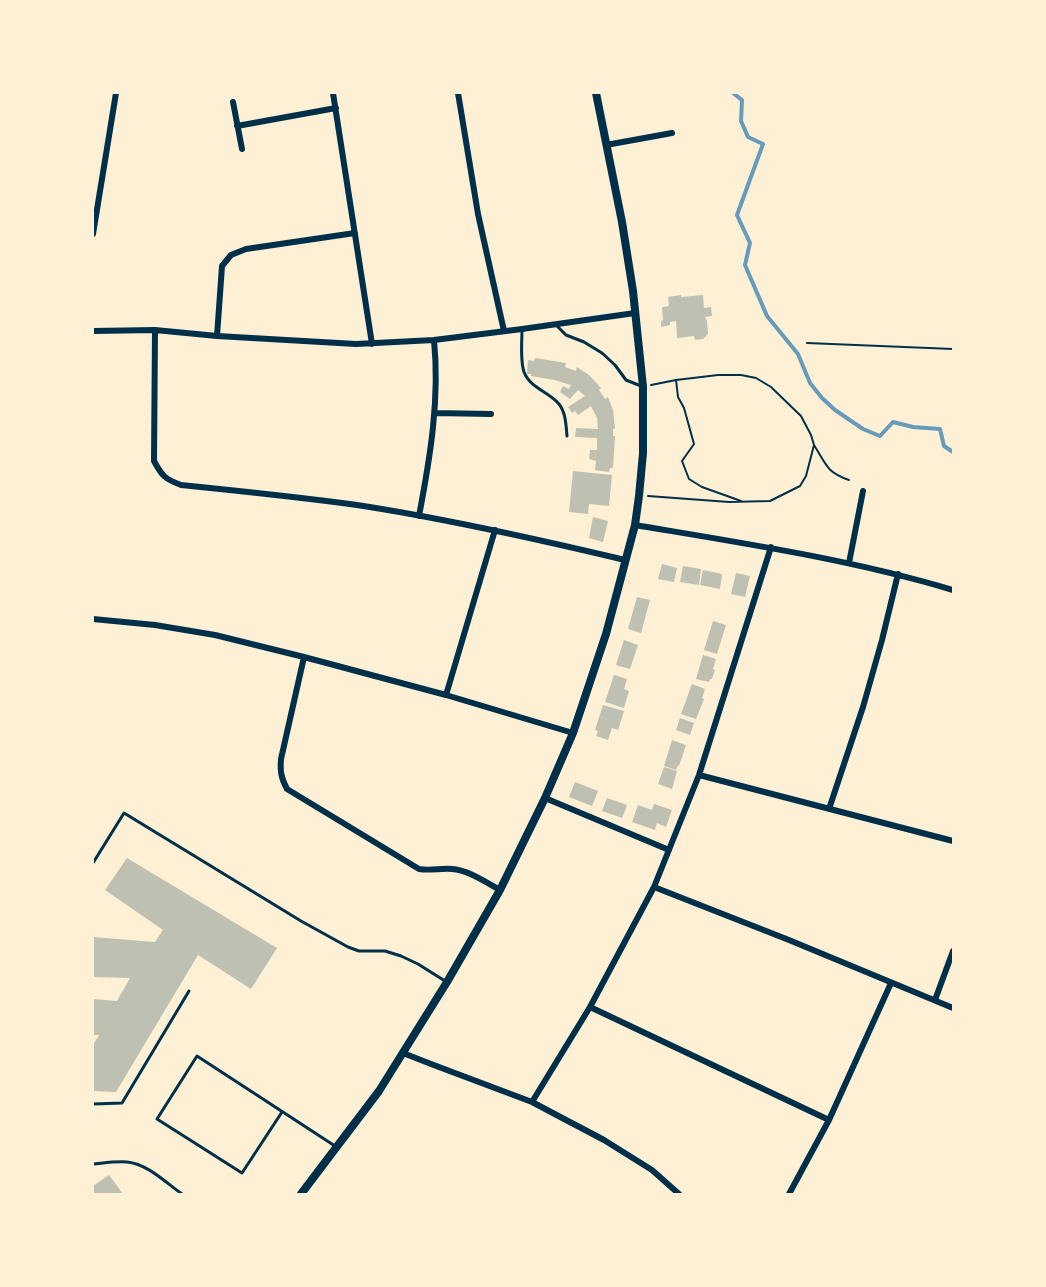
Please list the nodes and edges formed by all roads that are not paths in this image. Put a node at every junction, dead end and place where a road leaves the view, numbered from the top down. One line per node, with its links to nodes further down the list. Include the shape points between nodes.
1 (116, 93): 12 (street)
2 (333, 93): 6 (street)
3 (458, 93): 18 (street, via 478,214)
4 (596, 93): 9 (street)
5 (233, 102): 7 (street)
6 (336, 108): 7 (street); 11 (street)
7 (237, 126): 10 (street)
8 (672, 133): 9 (street)
9 (606, 145): 13 (street)
10 (242, 149)
11 (356, 233): 19 (street, via 246,249 231,255 222,266); 21 (street)
12 (93, 234)
13 (635, 313): 14 (street); 22 (street)
14 (556, 325): 15 (street); 22 (lane, via 566,335 602,353 626,380)
15 (522, 329): 18 (street); 25 (lane, via 525,375 559,404)
16 (155, 330): 17 (street); 19 (street); 27 (street, via 154,461 169,480 181,485)
17 (93, 331)
18 (504, 331): 20 (street)
19 (217, 336): 21 (street)
20 (434, 340): 21 (street); 23 (street)
21 (372, 344)
22 (643, 387): 28 (street, via 643,453)
23 (435, 413): 24 (street); 27 (street)
24 (491, 414)
25 (567, 436)
26 (863, 491): 32 (street)
27 (419, 516): 29 (street)
28 (635, 525): 30 (street); 31 (street)
29 (495, 530): 31 (street); 37 (street)
30 (771, 548): 32 (street); 39 (street)
31 (625, 561): 38 (street)
32 (849, 563): 33 (street)
33 (898, 574): 34 (street); 41 (street, via 863,707)
34 (953, 590)
35 (93, 619): 36 (street, via 214,635)
36 (304, 657): 37 (street); 46 (street, via 281,759 280,771 287,789 419,869 455,869)
37 (446, 695): 38 (street)
38 (573, 733): 40 (street)
39 (699, 775): 41 (street); 43 (street)
40 (545, 798): 43 (street); 46 (street)
41 (829, 809): 42 (street)
42 (953, 842)
43 (669, 850): 45 (street)
44 (93, 863): 48 (lane, via 124,813 348,947 401,956)
45 (654, 887): 49 (street); 52 (street)
46 (500, 890): 48 (street)
47 (953, 951): 51 (street)
48 (447, 982): 54 (street)
49 (891, 983): 51 (street); 58 (street)
50 (189, 991): 56 (lane, via 122,1103)
51 (935, 1000): 53 (street)
52 (590, 1007): 55 (street); 58 (street)
53 (953, 1008)
54 (403, 1053): 55 (street); 59 (street)
55 (532, 1102): 63 (street, via 652,1170)
56 (93, 1104)
57 (282, 1112): 57 (lane, via 196,1056 157,1119 242,1173); 59 (lane)
58 (829, 1120): 64 (street)
59 (336, 1147): 62 (street)
60 (93, 1164): 61 (lane, via 135,1163)
61 (182, 1194)
62 (301, 1194)
63 (679, 1194)
64 (789, 1194)

